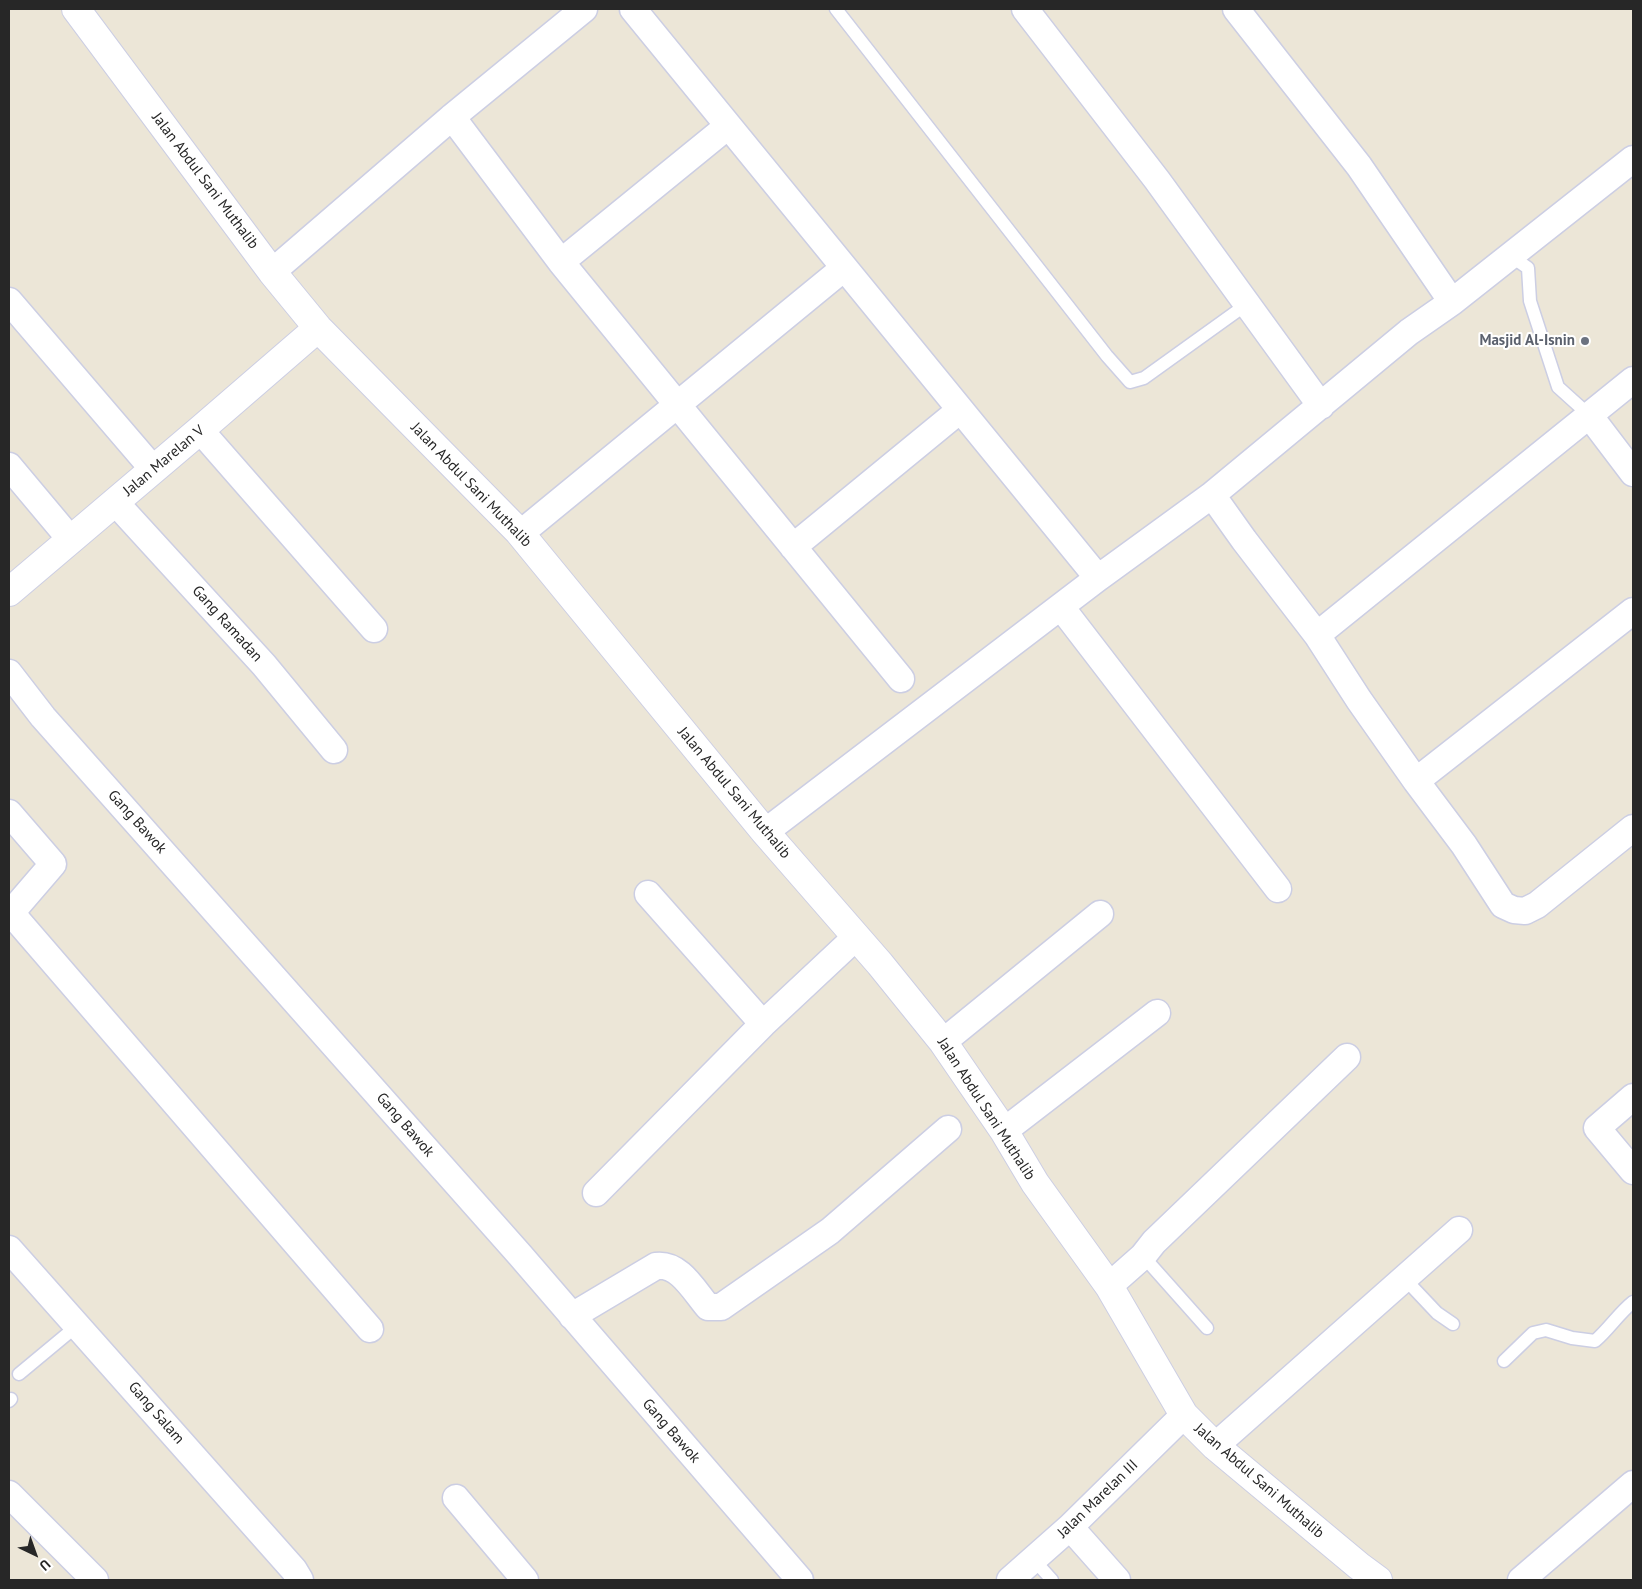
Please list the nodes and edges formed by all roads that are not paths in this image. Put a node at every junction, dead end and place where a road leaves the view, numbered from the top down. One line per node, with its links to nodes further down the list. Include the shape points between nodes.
1 (76, 9): 13 (street, Jalan Abdul Sani Muthalib)
2 (584, 9): 7 (street)
3 (633, 9): 8 (street)
4 (836, 9): 16 (lane, via 1130,382 1144,378)
5 (1024, 9): 16 (street)
6 (1236, 9): 15 (street, via 1359,166)
7 (452, 117): 11 (street); 13 (street)
8 (728, 126): 11 (street); 12 (street)
9 (1633, 159): 10 (street)
10 (1511, 256): 15 (street); 22 (lane, via 1528,268 1530,301 1558,387)
11 (561, 262): 19 (street)
12 (844, 268): 19 (street); 21 (street)
13 (272, 272): 17 (street, Jalan Abdul Sani Muthalib)
14 (9, 301): 25 (street)
15 (1452, 302): 20 (street, via 1409,332)
16 (1247, 304): 20 (street)
17 (318, 328): 23 (street, Jalan Marelan V); 29 (street, Jalan Abdul Sani Muthalib)
18 (1633, 380): 22 (street)
19 (677, 405): 29 (street); 31 (street)
20 (1321, 406): 27 (street)
21 (960, 410): 31 (street); 32 (street)
22 (1589, 415): 26 (street); 37 (street)
23 (200, 430): 25 (street, Jalan Marelan V); 36 (street)
24 (9, 466): 30 (street)
25 (153, 469): 28 (street, Jalan Marelan V)
26 (1633, 473)
27 (1212, 495): 32 (street); 37 (street)
28 (115, 502): 30 (street, Jalan Marelan V); 40 (street, Gang Ramadan, via 264,665)
29 (519, 532): 44 (street, Jalan Abdul Sani Muthalib)
30 (71, 540): 33 (street, Jalan Marelan V)
31 (793, 546): 39 (street)
32 (1098, 578): 34 (street)
33 (9, 592)
34 (1061, 607): 44 (street); 45 (street)
35 (1633, 611): 41 (street)
36 (374, 629)
37 (1317, 635): 41 (street)
38 (9, 672): 64 (street, Gang Bawok, via 43,717)
39 (901, 679)
40 (334, 750)
41 (1416, 781): 43 (street, via 1464,845 1503,905 1514,910 1525,911 1537,905)
42 (9, 813): 68 (street, via 53,864 16,907 18,921)
43 (1633, 828)
44 (765, 832): 48 (street, Jalan Abdul Sani Muthalib)
45 (1278, 889)
46 (648, 894): 50 (street)
47 (1100, 914): 51 (street)
48 (856, 937): 50 (street); 51 (street, Jalan Abdul Sani Muthalib)
49 (1157, 1013): 55 (street)
50 (763, 1024): 57 (street)
51 (943, 1042): 55 (street, Jalan Abdul Sani Muthalib)
52 (1347, 1057): 60 (street)
53 (1633, 1097): 56 (street, via 1597,1128)
54 (948, 1129): 64 (street, via 830,1231 721,1307 708,1307 672,1267 656,1266)
55 (1004, 1131): 62 (street, Jalan Abdul Sani Muthalib, via 1035,1183)
56 (1633, 1171)
57 (596, 1193)
58 (1459, 1230): 61 (street)
59 (9, 1249): 66 (street, Gang Salam)
60 (1143, 1256): 62 (street); 67 (lane)
61 (1404, 1278): 65 (lane, via 1437,1314); 72 (street)
62 (1108, 1286): 71 (street, Jalan Abdul Sani Muthalib)
63 (1633, 1302): 69 (lane, via 1595,1341 1546,1330 1533,1333)
64 (572, 1316): 81 (street, Gang Bawok)
65 (1454, 1324)
66 (78, 1325): 70 (lane); 79 (street, Gang Salam)
67 (1208, 1328)
68 (370, 1329)
69 (1504, 1361)
70 (19, 1374)
71 (1184, 1414): 72 (street, Jalan Abdul Sani Muthalib); 76 (street, Jalan Marelan III)
72 (1215, 1446): 85 (street, Jalan Abdul Sani Muthalib)
73 (1633, 1484): 86 (street)
74 (9, 1494): 78 (street)
75 (456, 1498): 80 (street)
76 (1070, 1527): 77 (street, Jalan Marelan III); 84 (street)
77 (1034, 1560): 82 (street, Jalan Marelan III); 83 (lane)
78 (94, 1580)
79 (300, 1580)
80 (524, 1580)
81 (800, 1580)
82 (1010, 1580)
83 (1052, 1580)
84 (1117, 1580)
85 (1378, 1580)
86 (1521, 1580)

